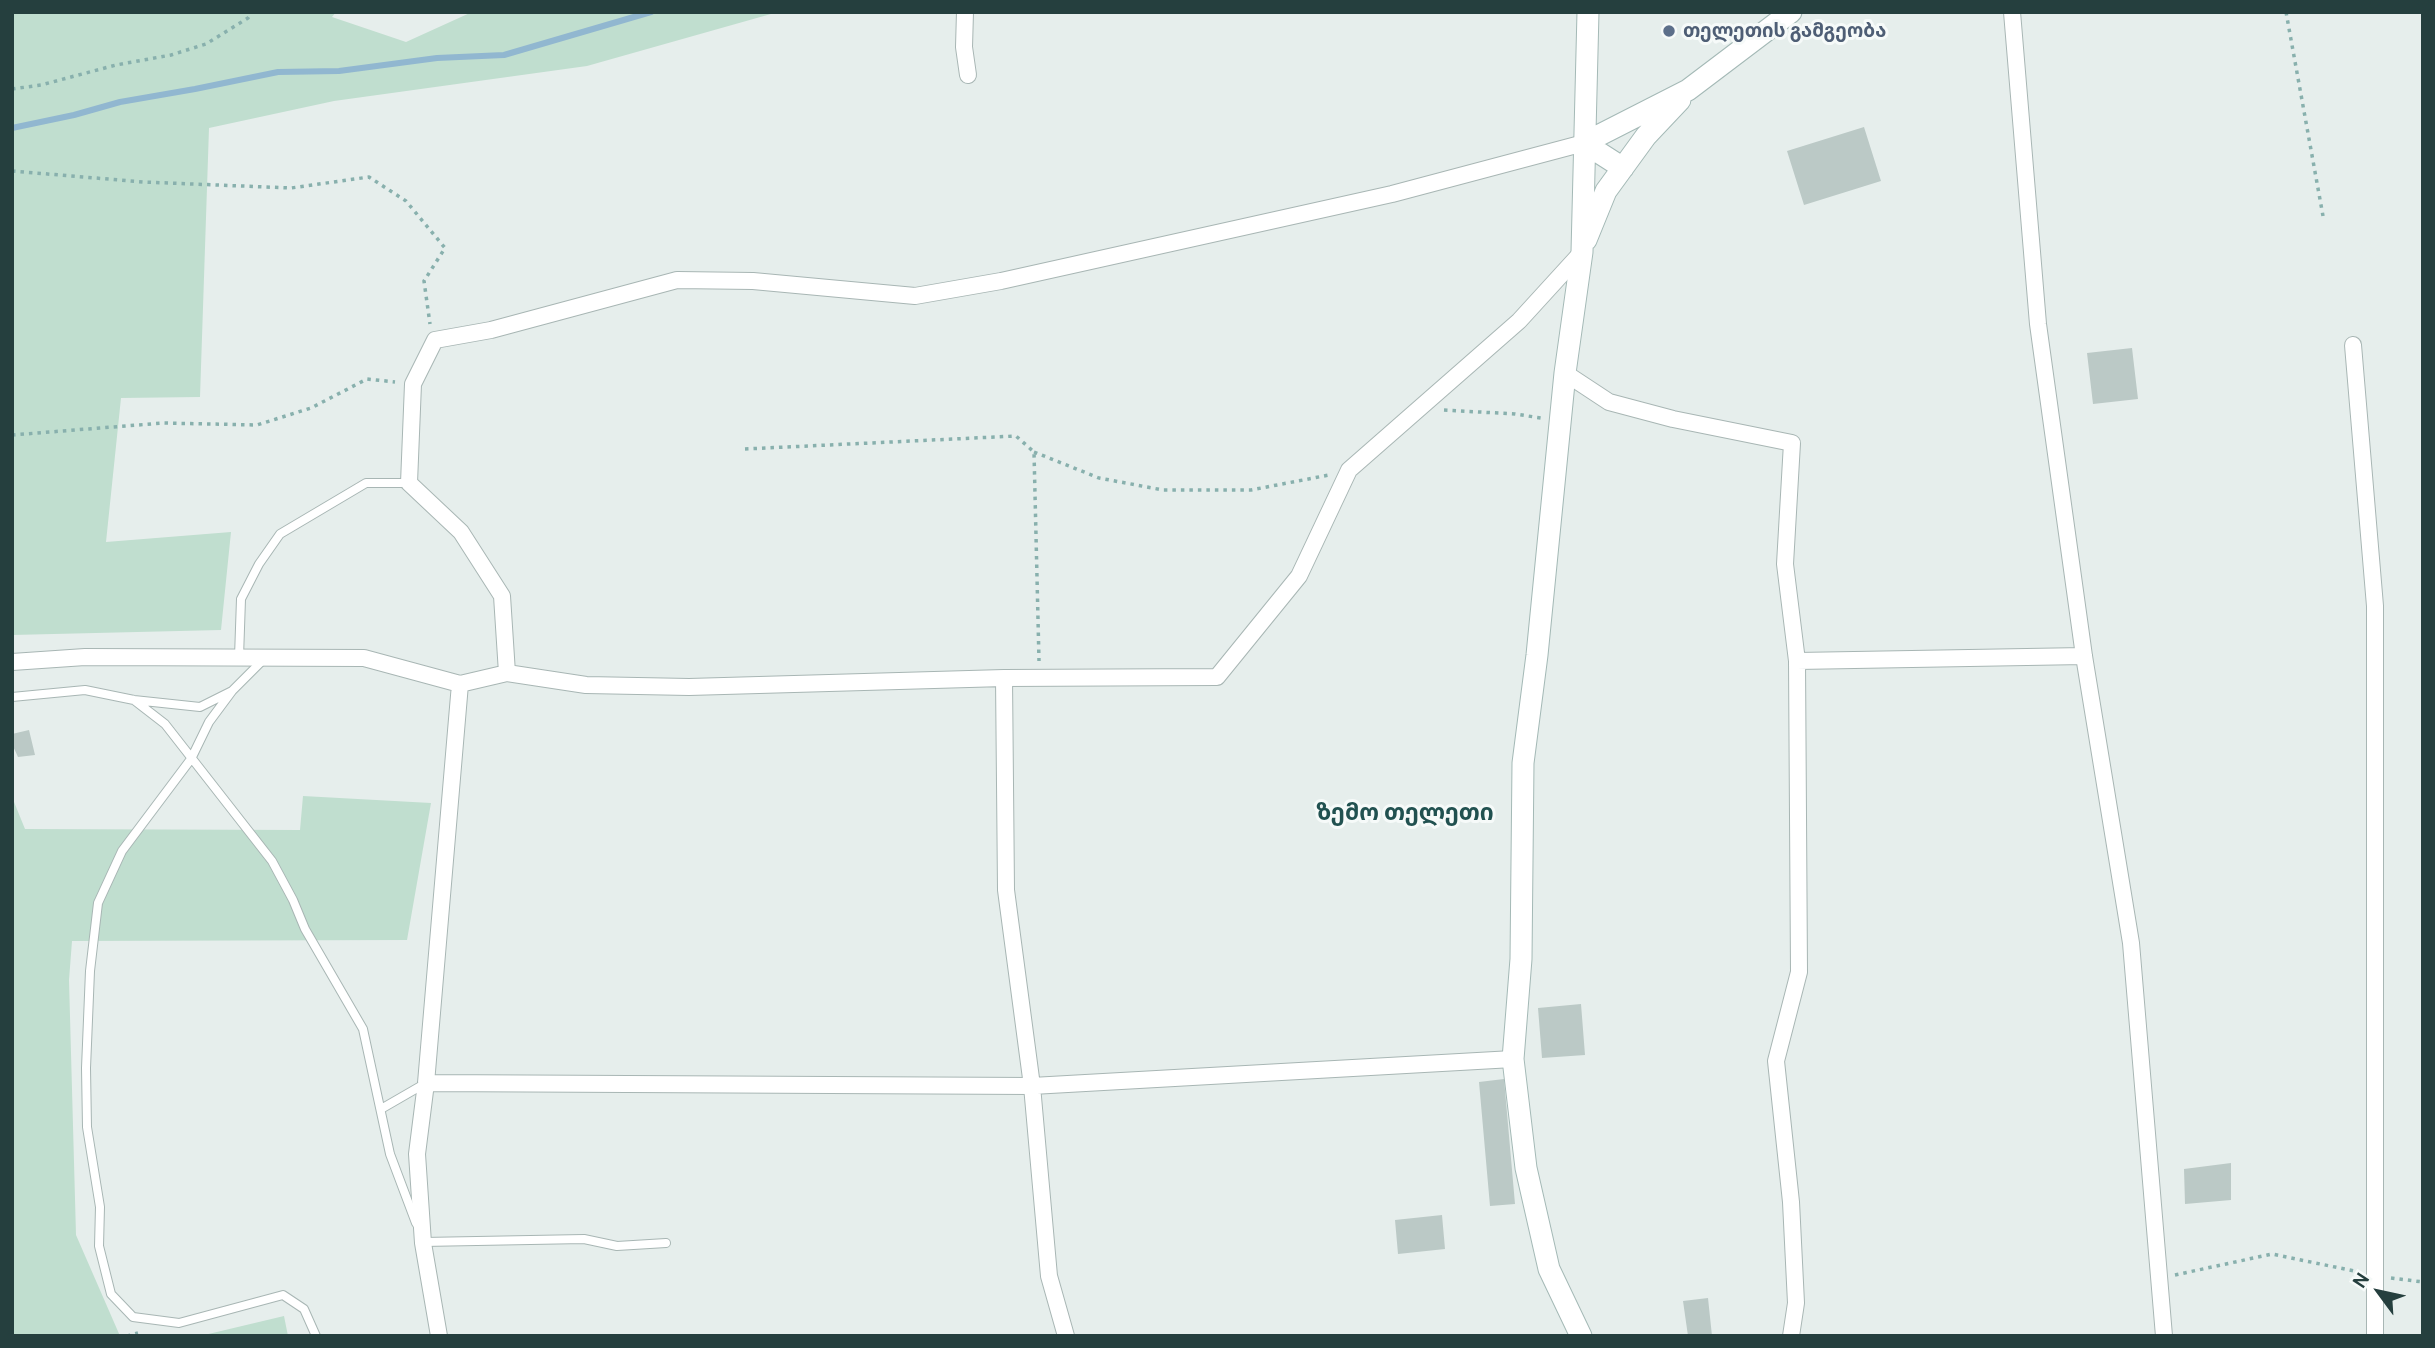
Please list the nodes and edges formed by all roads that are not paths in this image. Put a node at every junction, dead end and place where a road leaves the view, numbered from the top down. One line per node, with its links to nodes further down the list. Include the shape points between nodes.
1 (965, 12): 5 (street)
2 (1588, 12): 7 (street)
3 (1790, 12): 6 (street)
4 (2012, 12): 13 (street, via 2038,324)
5 (968, 75)
6 (1688, 90): 7 (street); 8 (street)
7 (1584, 143): 8 (street); 9 (street); 12 (street, via 1392,194 915,296 753,281 677,280 491,330 435,340 413,384)
8 (1623, 168): 9 (street, via 1606,191)
9 (1582, 251): 11 (street); 19 (street, via 1519,321 1349,470 1299,576 1217,677)
10 (2353, 345): 37 (street, via 2375,606)
11 (1565, 373): 16 (street, via 1609,402 1792,443 1785,564); 25 (street, via 1523,762 1521,960)
12 (410, 484): 14 (lane, via 366,483 280,534 241,599); 18 (street, via 461,532 502,596)
13 (2084, 656): 16 (street); 36 (street, via 2131,943)
14 (239, 657): 15 (street); 17 (street)
15 (267, 657): 20 (street, via 364,658); 21 (lane)
16 (1797, 661): 35 (street, via 1799,972 1776,1061 1796,1303)
17 (12, 662)
18 (508, 673): 19 (street, via 586,685 690,687); 20 (street)
19 (1004, 678): 27 (street, via 1006,890)
20 (460, 684): 26 (street)
21 (232, 691): 23 (lane, via 200,707); 24 (lane)
22 (12, 696): 23 (lane, via 85,690)
23 (134, 701): 24 (lane, via 164,724)
24 (191, 758): 28 (lane, via 272,861 363,1029); 31 (lane, via 122,851 98,903 86,1068 87,1127 100,1207 99,1246 111,1294 133,1317 179,1323 283,1294 304,1308)
25 (1513, 1059): 27 (street); 34 (street, via 1526,1168 1549,1269)
26 (426, 1083): 27 (street); 28 (lane); 29 (street, via 417,1154)
27 (1032, 1086): 33 (street, via 1049,1276)
28 (381, 1109): 29 (lane, via 390,1154)
29 (423, 1243): 30 (lane, via 584,1239 617,1246); 32 (street)
30 (666, 1243)
31 (316, 1336)
32 (439, 1336)
33 (1066, 1336)
34 (1581, 1336)
35 (1791, 1336)
36 (2164, 1336)
37 (2375, 1336)

